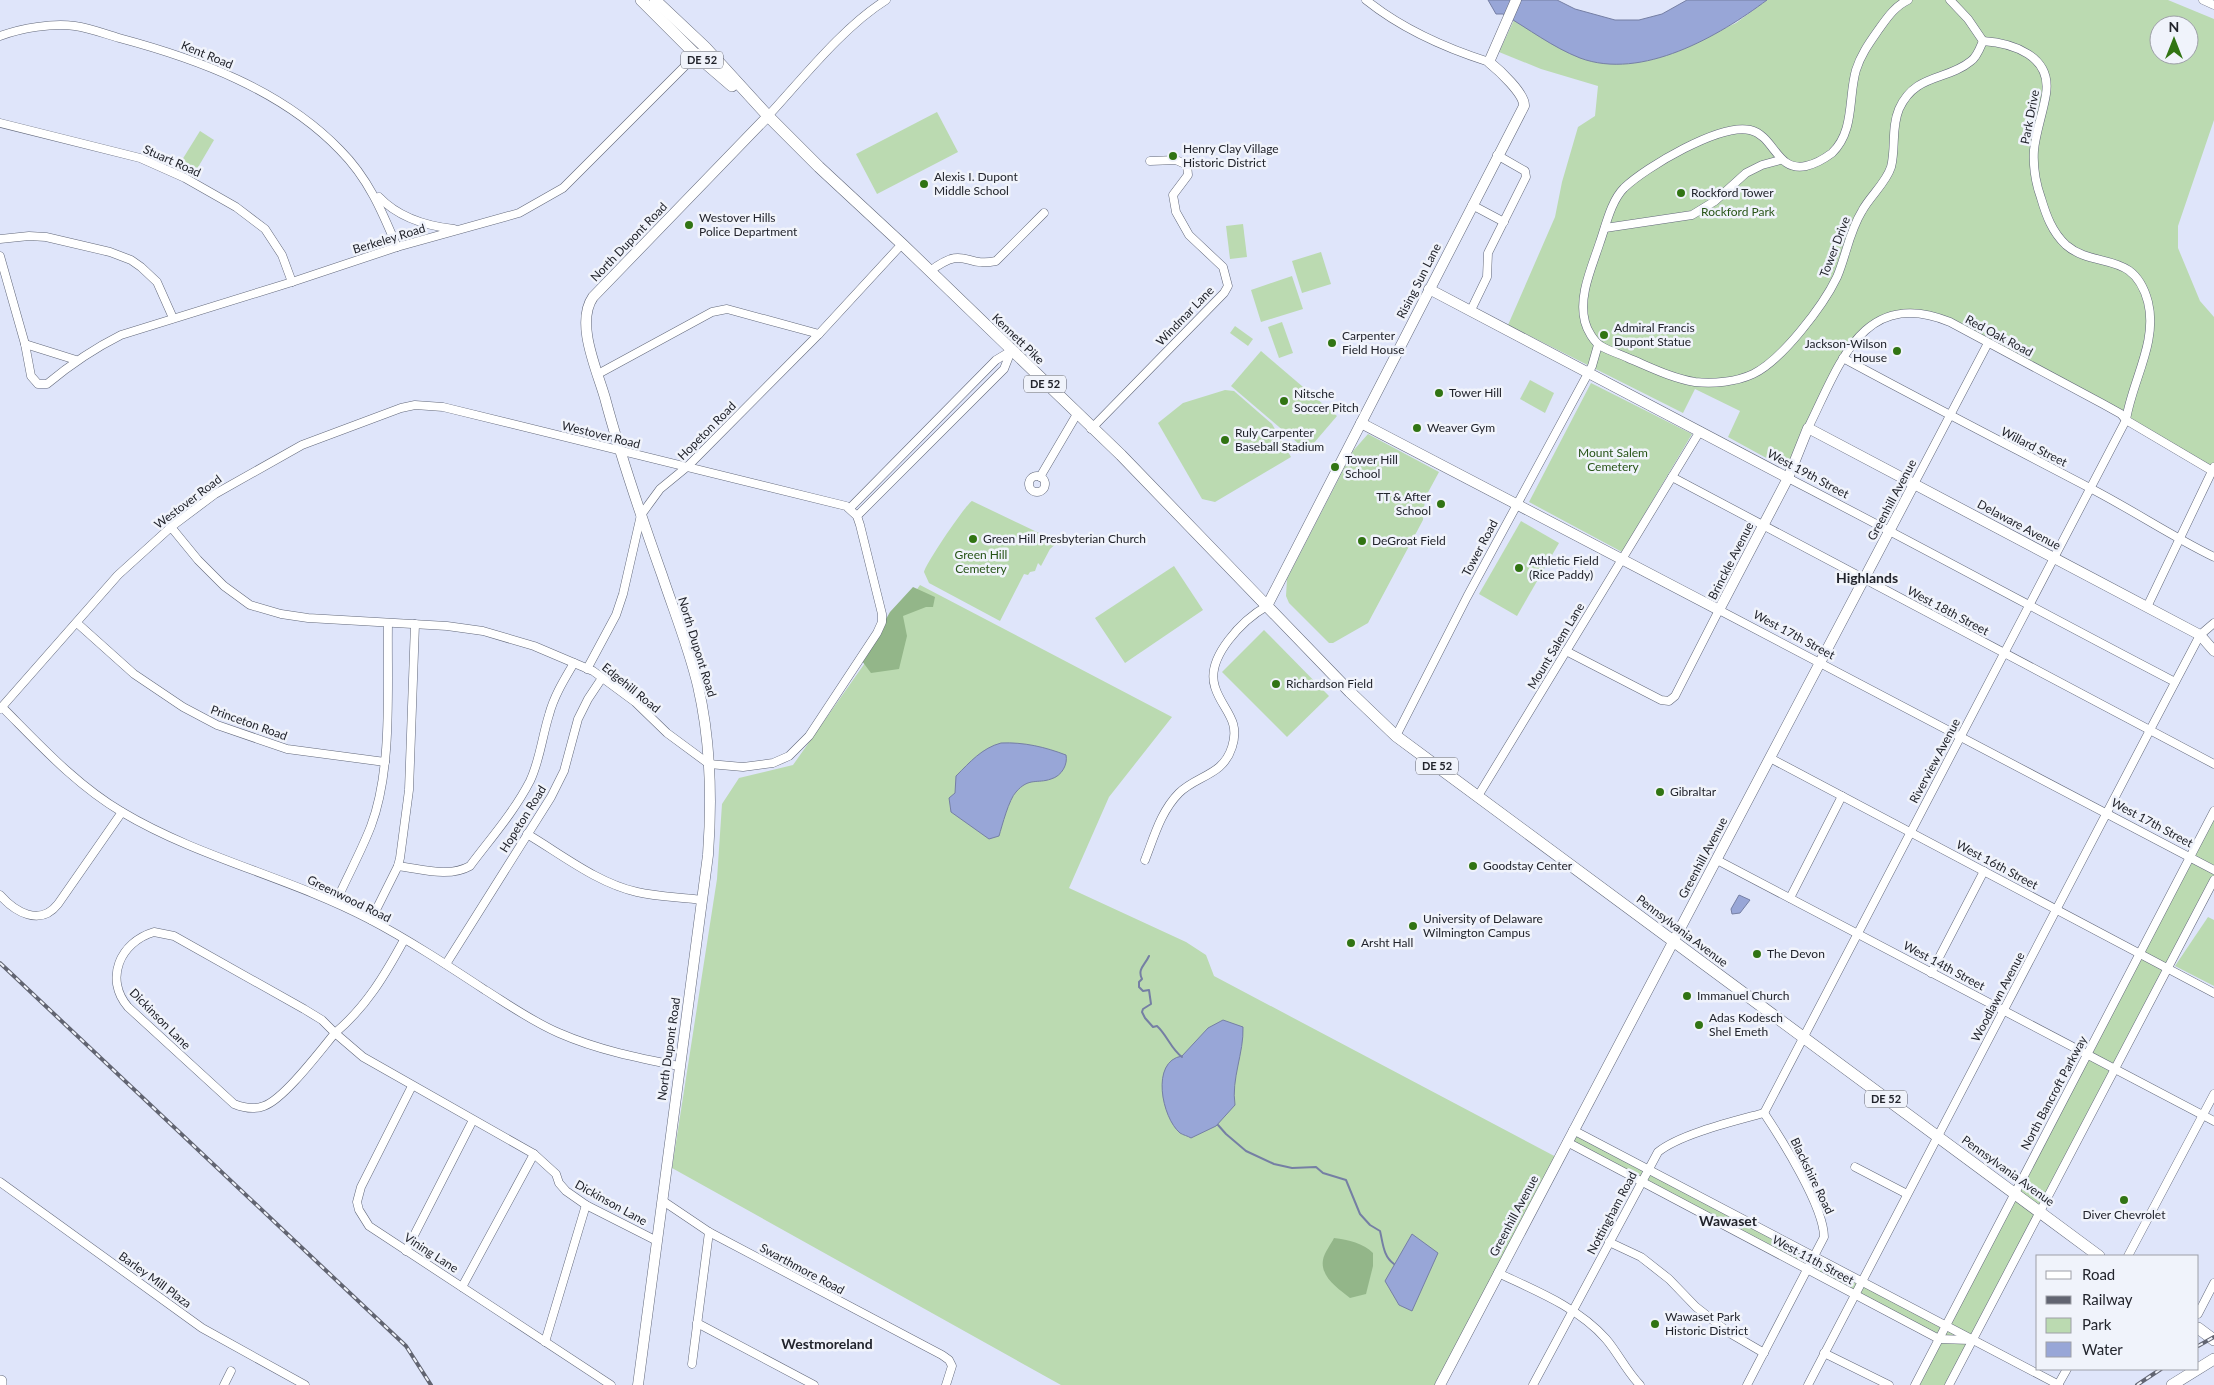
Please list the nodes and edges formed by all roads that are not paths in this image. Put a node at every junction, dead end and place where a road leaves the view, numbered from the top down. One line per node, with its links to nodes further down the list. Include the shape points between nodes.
1 (640, 0): 15 (main road, Kennett Pike / DE 52)
2 (656, 0): 11 (main road, Kennett Pike / DE 52)
3 (666, 0): 11 (main road)
4 (886, 0): 17 (street, via 850,28)
5 (1366, 0): 16 (street, via 1412,32)
6 (1516, 0): 16 (street)
7 (1908, 0): 20 (street, via 1900,3 1888,17 1863,53 1856,71 1844,136 1838,145 1816,163 1801,167)
8 (1950, 0): 13 (street)
9 (2202, 0): 10 (street)
10 (2214, 5)
11 (677, 22): 14 (main road, Kennett Pike / DE 52)
12 (0, 36): 22 (street, Kent Road, via 47,26 74,26 200,63 254,88 316,128 340,150)
13 (1983, 41): 40 (street, Tower Drive, via 1973,60 1927,80 1908,95 1899,109 1893,132 1890,170 1854,225 1838,275 1810,320 1767,364 1752,375 1738,379 1698,382 1674,377); 48 (street, Park Drive, via 2000,42 2025,51 2044,70 2047,93 2034,157 2040,196 2056,233 2066,245 2082,255 2110,261 2124,268 2144,292 2150,333)
14 (705, 47): 15 (street, Berkeley Road); 17 (main road, Kennett Pike / DE 52)
15 (696, 55): 17 (main road, Kennett Pike / DE 52); 27 (street, Berkeley Road, via 563,188 519,213)
16 (1489, 62): 19 (street, Rising Sun Lane, via 1524,101)
17 (768, 116): 29 (main road, Kennett Pike / DE 52); 45 (street, North Dupont Road, via 590,300 585,326)
18 (0, 123): 33 (street, Stuart Road, via 140,158 185,178 236,207 265,229 282,255)
19 (1498, 155): 23 (street, Rising Sun Lane); 25 (street, via 1526,174)
20 (1780, 160): 26 (street, via 1746,173 1715,201 1692,215); 26 (street, via 1762,136 1748,129 1699,141 1646,170 1621,191)
21 (1150, 161): 50 (street, Windmar Lane, via 1176,160 1187,165 1188,175 1173,195 1176,212 1189,235 1223,267 1228,286)
22 (369, 186): 27 (street, Kent Road, via 399,212 433,226); 30 (street, Kent Road)
23 (1472, 205): 25 (street); 34 (street, Rising Sun Lane)
24 (1044, 214): 32 (street, via 996,261 953,257)
25 (1504, 222): 35 (street, via 1488,256 1487,277)
26 (1605, 228): 40 (street, via 1584,305 1586,325)
27 (460, 229): 30 (street, Berkeley Road)
28 (0, 240): 36 (street, via 29,236 46,238 131,260 156,282)
29 (902, 244): 32 (main road, Kennett Pike / DE 52); 37 (street, Hopeton Road)
30 (397, 247): 33 (street, Berkeley Road)
31 (0, 256): 39 (street)
32 (930, 271): 41 (main road, Kennett Pike / DE 52)
33 (292, 282): 36 (street, Berkeley Road)
34 (1429, 289): 35 (street, West 19th Street); 49 (street, Rising Sun Lane)
35 (1471, 310): 44 (street, West 19th Street)
36 (173, 318): 43 (street, Berkeley Road, via 121,335)
37 (819, 334): 45 (street, via 727,309 712,312); 54 (street, Hopeton Road)
38 (1988, 343): 42 (street, Red Oak Road, via 1942,319 1907,313 1891,316 1869,327 1852,342); 47 (street, Greenhill Avenue); 48 (street, Red Oak Road, via 2113,409)
39 (25, 344): 43 (street); 43 (street, Berkeley Road, via 31,376 38,384 47,384)
40 (1598, 345): 44 (street, via 1592,366)
41 (1011, 351): 46 (main road, Kennett Pike / DE 52); 62 (street, via 996,360); 64 (street, via 1004,369)
42 (1843, 358): 47 (street, Willard Street); 51 (street, Red Oak Road)
43 (76, 360)
44 (1586, 373): 52 (street, West 19th Street); 61 (street, Tower Road)
45 (598, 374): 53 (street, North Dupont Road)
46 (1077, 414): 50 (main road, Kennett Pike / DE 52); 56 (street)
47 (1950, 416): 59 (street, Greenhill Avenue); 60 (street, Willard Street)
48 (2126, 420): 55 (street, Red Oak Road); 60 (street, Riverview Avenue)
49 (1362, 422): 61 (street, West 17th Street); 73 (street, Rising Sun Lane)
50 (1091, 428): 73 (main road, Kennett Pike / DE 52)
51 (1808, 428): 58 (street, Brinckle Avenue); 59 (street, Delaware Avenue)
52 (1700, 431): 57 (street, Mount Salem Lane); 58 (street, West 19th Street)
53 (620, 452): 54 (street, Westover Road); 63 (street, North Dupont Road); 66 (street, Westover Road, via 469,412 415,404 302,445 215,494)
54 (688, 466): 62 (street, Westover Road); 63 (street, Hopeton Road, via 660,489)
55 (2213, 470): 68 (street)
56 (1040, 477)
57 (1672, 477): 65 (street, West 18th Street); 71 (street, Mount Salem Lane)
58 (1788, 478): 65 (street, Brinckle Avenue); 67 (street, West 19th Street)
59 (1914, 484): 67 (street, Greenhill Avenue); 70 (street, Delaware Avenue)
60 (2090, 488): 68 (street, Willard Street); 70 (street, Riverview Avenue)
61 (1517, 504): 71 (street, West 17th Street); 92 (street, Tower Road)
62 (850, 508): 64 (street)
63 (641, 515): 87 (street, Hopeton Road, via 618,608); 96 (street, North Dupont Road, via 694,670 704,716)
64 (857, 516): 96 (street, via 882,614 877,633 809,736 789,756 773,763 743,767)
65 (1763, 525): 72 (street, West 18th Street); 76 (street, Brinckle Avenue)
66 (171, 527): 77 (street, Westover Road, via 118,575); 79 (street, Edgehill Road, via 224,586 250,605 308,618)
67 (1890, 530): 72 (street, Greenhill Avenue); 74 (street, West 19th Street)
68 (2180, 540): 69 (street, Willard Street); 75 (street)
69 (2214, 557)
70 (2054, 558): 74 (street, Riverview Avenue); 75 (street, Delaware Avenue)
71 (1622, 559): 76 (street, West 17th Street); 82 (street, Mount Salem Lane)
72 (1864, 579): 84 (street, West 18th Street); 86 (street, Greenhill Avenue)
73 (1267, 606): 92 (main road, Pennsylvania Avenue / DE 52); 106 (street, via 1256,612 1216,659 1215,686 1234,723 1232,747 1226,760 1215,772 1181,791 1167,807)
74 (2028, 606): 84 (street, Riverview Avenue); 89 (street, West 19th Street)
75 (2147, 607): 81 (street, Delaware Avenue)
76 (1720, 610): 82 (street, Brinckle Avenue, via 1675,696 1669,701 1661,700); 86 (street, West 17th Street)
77 (77, 623): 90 (street, Westover Road); 95 (street, Princeton Road, via 134,674 216,725 286,749)
78 (2214, 623): 81 (street, Woodlawn Avenue)
79 (388, 624): 80 (street, Edgehill Road); 95 (street)
80 (415, 624): 85 (street, Edgehill Road, via 484,631 534,646); 108 (street, via 409,790)
81 (2200, 635): 83 (street, Delaware Avenue); 89 (street, Woodlawn Avenue)
82 (1566, 651): 98 (street, Mount Salem Lane)
83 (2214, 652)
84 (2004, 653): 91 (street, West 18th Street); 93 (street, Riverview Avenue)
85 (574, 663): 87 (street, Edgehill Road); 108 (street, Hopeton Road, via 549,714 530,781 512,811 470,866 450,872)
86 (1820, 663): 93 (street, West 17th Street); 94 (street, Greenhill Avenue)
87 (587, 669): 88 (street, Edgehill Road)
88 (602, 678): 96 (street, Edgehill Road); 104 (street, Hopeton Road, via 578,719 564,771)
89 (2176, 682): 91 (street, Woodlawn Avenue)
90 (1, 708): 101 (street, Greenwood Road, via 60,766)
91 (2150, 730): 97 (street, West 18th Street); 102 (street, Woodlawn Avenue)
92 (1396, 736): 98 (main road, Pennsylvania Avenue / DE 52)
93 (1960, 737): 102 (street, West 17th Street); 103 (street, Riverview Avenue)
94 (1770, 758): 99 (street, West 16th Street); 107 (street, Greenhill Avenue)
95 (385, 762): 115 (street, via 371,825)
96 (709, 764): 114 (street, North Dupont Road, via 710,814)
97 (2214, 764)
98 (1478, 796): 120 (main road, Pennsylvania Avenue / DE 52)
99 (1842, 796): 103 (street, West 16th Street); 113 (street)
100 (2214, 810): 105 (street, North Bancroft Parkway)
101 (122, 812): 112 (street, via 51,910 39,916 22,914); 115 (street, Greenwood Road, via 190,846)
102 (2106, 813): 105 (street, West 17th Street); 116 (street, Woodlawn Avenue)
103 (1910, 832): 110 (street, West 16th Street); 118 (street, Riverview Avenue)
104 (527, 834): 114 (street, via 594,875 636,892); 122 (street, Hopeton Road)
105 (2190, 857): 109 (street, West 17th Street); 121 (street, North Bancroft Parkway)
106 (1145, 860)
107 (1716, 860): 113 (street, West 14th Street); 120 (street, Greenhill Avenue)
108 (398, 866): 117 (street)
109 (2214, 870)
110 (1984, 871): 116 (street, West 16th Street); 124 (street)
111 (2214, 880): 123 (street)
112 (0, 895)
113 (1790, 898): 118 (street, West 14th Street)
114 (702, 900): 130 (street, North Dupont Road)
115 (336, 902): 117 (street, Greenwood Road)
116 (2056, 909): 121 (street, West 16th Street); 126 (street, Woodlawn Avenue)
117 (371, 920): 119 (street, Greenwood Road)
118 (1858, 934): 124 (street, West 14th Street); 128 (street, Riverview Avenue)
119 (404, 940): 122 (street, Greenwood Road); 127 (street, via 377,988)
120 (1674, 942): 128 (main road, Pennsylvania Avenue / DE 52); 138 (street, Greenhill Avenue)
121 (2140, 953): 123 (street, West 16th Street); 129 (street, North Bancroft Parkway)
122 (446, 964): 130 (street, Greenwood Road, via 558,1033 624,1056)
123 (2168, 968): 125 (street, West 16th Street); 131 (street)
124 (1931, 972): 126 (street, West 14th Street)
125 (2214, 993)
126 (2003, 1010): 129 (street, West 14th Street); 139 (street, Woodlawn Avenue)
127 (336, 1033): 127 (street, Dickinson Lane, via 304,1009 169,934 154,932 138,939 117,968 116,983 121,998 228,1100 241,1107 258,1108 278,1098); 132 (street, Dickinson Lane, via 363,1056)
128 (1803, 1038): 134 (street, Riverview Avenue); 139 (main road, Pennsylvania Avenue / DE 52)
129 (2087, 1054): 131 (street, West 14th Street); 147 (street, North Bancroft Parkway)
130 (679, 1066): 148 (street, North Dupont Road)
131 (2115, 1069): 135 (street, West 14th Street); 150 (street)
132 (412, 1086): 136 (street, Dickinson Lane); 154 (street, Vining Lane, via 361,1187 358,1202 369,1226)
133 (2214, 1094): 135 (street)
134 (1764, 1113): 143 (street, Nottingham Road, via 1666,1146 1658,1152); 157 (street, Blackshire Road, via 1819,1211 1824,1237)
135 (2202, 1115): 137 (street, West 14th Street); 156 (street)
136 (473, 1120): 141 (street, Dickinson Lane); 154 (street)
137 (2214, 1121)
138 (1573, 1130): 140 (street, Greenhill Avenue); 143 (street, West 11th Street)
139 (1937, 1137): 146 (street, Woodlawn Avenue); 147 (main road, Pennsylvania Avenue / DE 52)
140 (1567, 1142): 145 (street, West 11th Street); 159 (street, Greenhill Avenue)
141 (534, 1154): 149 (street, Dickinson Lane, via 556,1174 566,1192); 162 (street)
142 (1855, 1167): 146 (street)
143 (1648, 1169): 145 (street, Nottingham Road); 157 (street, West 11th Street)
144 (0, 1182): 186 (street, Barley Mill Plaza, via 202,1328)
145 (1641, 1182): 153 (street, Nottingham Road); 158 (street, West 11th Street)
146 (1907, 1194): 160 (street, Woodlawn Avenue)
147 (2014, 1194): 150 (main road, Pennsylvania Avenue / DE 52); 167 (street, North Bancroft Parkway)
148 (663, 1201): 151 (street, Swarthmore Road); 152 (street, North Dupont Road)
149 (586, 1205): 152 (street, Dickinson Lane); 172 (street)
150 (2040, 1212): 155 (main road, Pennsylvania Avenue / DE 52); 170 (street)
151 (709, 1232): 166 (street); 178 (street, Swarthmore Road, via 934,1351 949,1360)
152 (657, 1241): 188 (street, North Dupont Road)
153 (1609, 1242): 164 (street, Nottingham Road); 173 (street, via 1641,1257 1728,1332)
154 (406, 1250): 162 (street, Vining Lane)
155 (2098, 1255)
156 (2129, 1255)
157 (1815, 1257): 158 (street, Blackshire Road); 160 (street, West 11th Street)
158 (1808, 1270): 163 (street, West 11th Street); 173 (street, Blackshire Road)
159 (1498, 1273): 164 (street); 192 (street, Greenhill Avenue)
160 (1862, 1281): 163 (street, Woodlawn Avenue); 167 (street, West 11th Street)
161 (2214, 1283): 165 (street)
162 (462, 1287): 172 (street, Vining Lane)
163 (1854, 1295): 169 (street, West 11th Street); 174 (street, Woodlawn Avenue)
164 (1572, 1311): 183 (street, via 1605,1338); 193 (street, Nottingham Road)
165 (2199, 1312)
166 (697, 1323): 176 (street); 189 (street)
167 (1946, 1325): 169 (street, North Bancroft Parkway); 170 (street, West 11th Street)
168 (2199, 1329): 171 (main road)
169 (1939, 1339): 170 (street, West 11th Street); 197 (street, North Bancroft Parkway)
170 (1972, 1340): 198 (street); 199 (street, West 11th Street)
171 (2214, 1340)
172 (545, 1342): 187 (street, Vining Lane)
173 (1764, 1353): 194 (street, Blackshire Road)
174 (1824, 1353): 195 (street, Woodlawn Avenue); 196 (street)
175 (2214, 1360): 177 (main road)
176 (692, 1364)
177 (2199, 1369)
178 (952, 1370): 190 (street); 191 (street)
179 (2066, 1370): 199 (street)
180 (2197, 1370): 200 (main road)
181 (231, 1372): 185 (street)
182 (1, 1381): 184 (main road)
183 (1637, 1384)
184 (1, 1385)
185 (224, 1385)
186 (305, 1385)
187 (612, 1385)
188 (638, 1385)
189 (814, 1385)
190 (946, 1385)
191 (954, 1385)
192 (1440, 1385)
193 (1533, 1385)
194 (1747, 1385)
195 (1808, 1385)
196 (1889, 1385)
197 (1915, 1385)
198 (1949, 1385)
199 (2059, 1385)
200 (2172, 1385)

